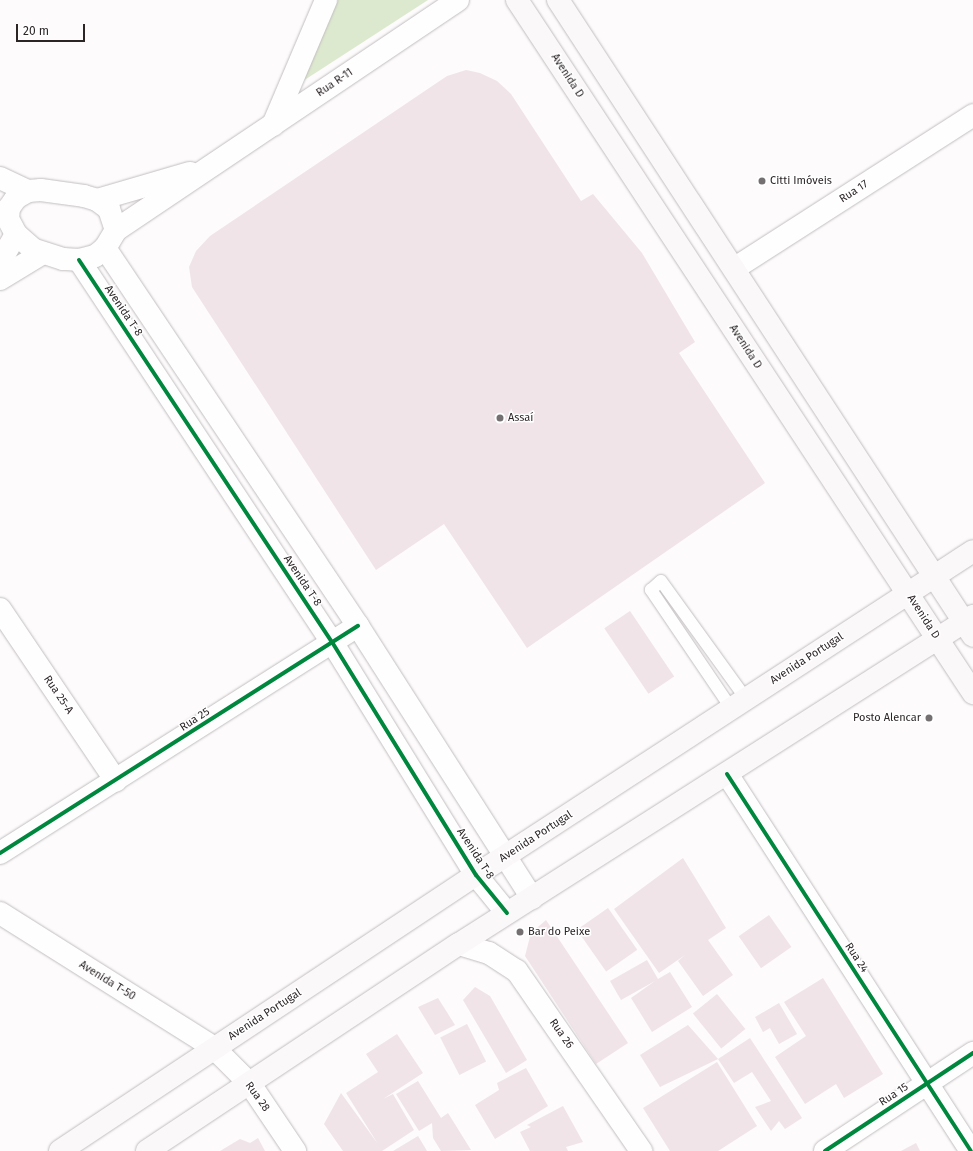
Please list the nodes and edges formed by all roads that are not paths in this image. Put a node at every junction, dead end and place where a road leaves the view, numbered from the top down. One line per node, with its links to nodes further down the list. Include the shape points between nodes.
1 (326, 0): 6 (street)
2 (458, 0): 6 (street, Rua R-11)
3 (517, 0): 20 (main road, Avenida D)
4 (558, 0): 16 (main road)
5 (973, 115): 16 (street, Rua 17)
6 (272, 125): 7 (street, Rua R-11)
7 (213, 166): 10 (street, Rua R-11); 12 (street, Rua R-11)
8 (0, 178): 9 (street)
9 (28, 192): 10 (street, via 53,190); 11 (street, via 16,198 9,208)
10 (97, 200): 12 (street, via 109,209)
11 (10, 230): 13 (street); 15 (street)
12 (110, 239): 14 (street, via 95,256); 23 (street, Avenida T-8)
13 (43, 253): 14 (street); 17 (street)
14 (79, 260): 25 (street, Avenida T-8)
15 (0, 262)
16 (735, 268): 19 (main road)
17 (0, 279)
18 (973, 551): 19 (main road, Avenida Portugal)
19 (934, 576): 20 (main road, Avenida Portugal); 22 (main road)
20 (907, 593): 24 (main road, Avenida D); 27 (main road, Avenida Portugal)
21 (0, 609): 29 (street, Rua 25-A)
22 (970, 624): 24 (main road)
23 (358, 626): 25 (street, Rua 25); 31 (street, Avenida T-8)
24 (938, 639): 26 (main road, Avenida D); 28 (main road)
25 (332, 642): 29 (street, Rua 25); 32 (street, Avenida T-8)
26 (973, 693)
27 (739, 704): 27 (lane, via 651,590 661,581 664,582); 31 (main road, Avenida Portugal)
28 (727, 774): 33 (main road); 40 (street, Rua 24)
29 (116, 782): 30 (street, Rua 25)
30 (0, 853)
31 (506, 857): 32 (main road, Avenida Portugal); 33 (street, Avenida T-8)
32 (476, 875): 35 (street, Avenida T-8); 37 (main road, Avenida Portugal)
33 (532, 898): 35 (main road)
34 (0, 913): 37 (street, Avenida T-50)
35 (507, 913): 36 (main road)
36 (459, 944): 39 (main road); 44 (street, Rua 26, via 489,953 517,971)
37 (214, 1048): 39 (street, Rua 28); 41 (main road, Avenida Portugal)
38 (973, 1053): 40 (street, Rua 15)
39 (250, 1084): 42 (main road); 43 (street, Rua 28)
40 (927, 1084): 45 (street, Rua 15); 46 (street, Rua 24)
41 (60, 1151)
42 (147, 1151)
43 (295, 1151)
44 (641, 1151)
45 (825, 1151)
46 (971, 1151)

